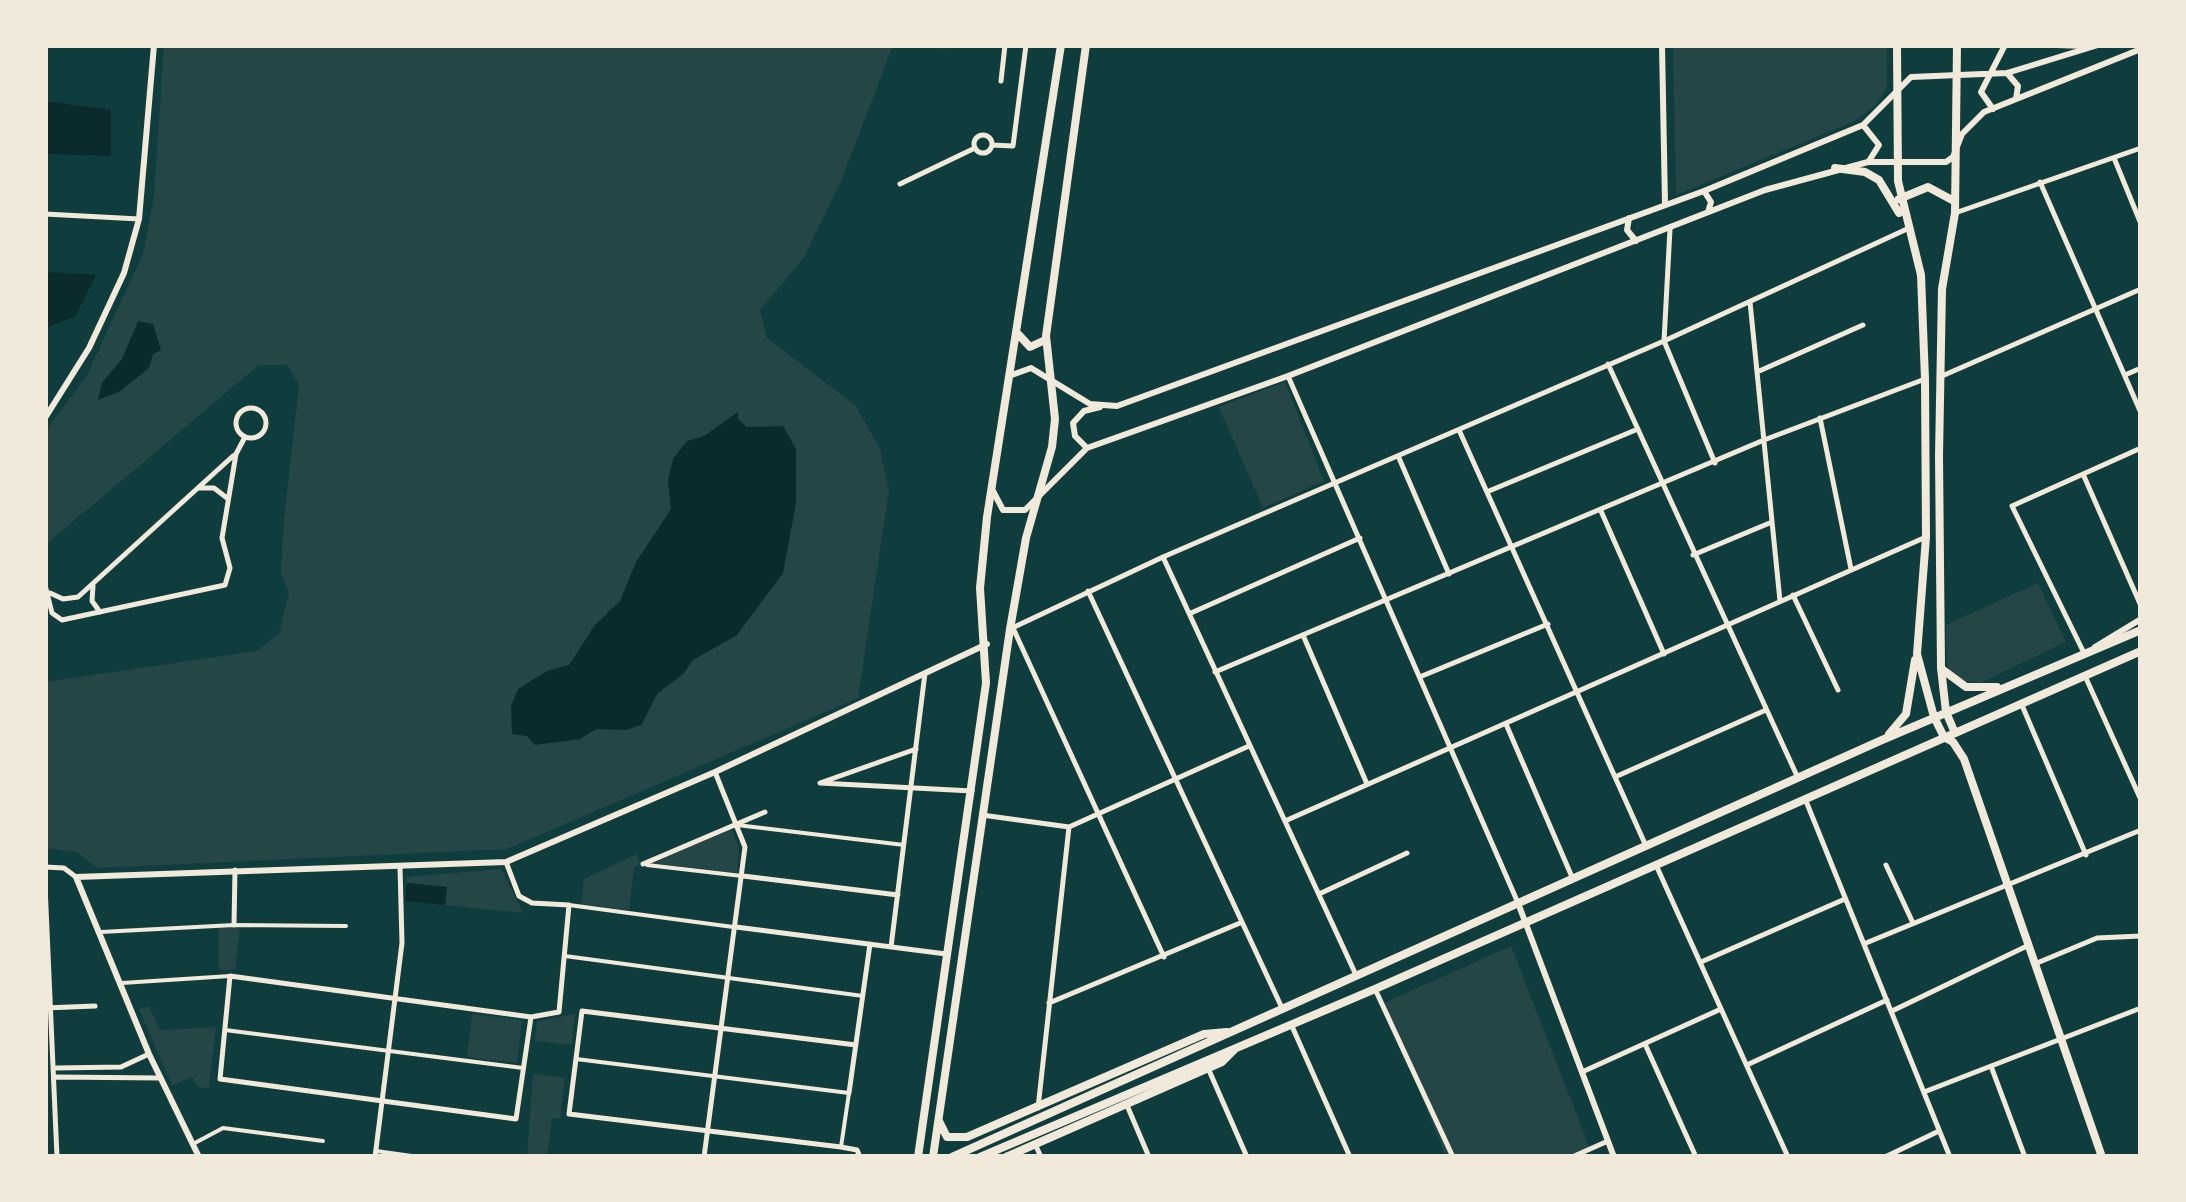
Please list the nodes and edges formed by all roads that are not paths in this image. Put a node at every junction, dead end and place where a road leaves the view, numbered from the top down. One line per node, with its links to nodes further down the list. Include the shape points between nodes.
1 (154, 45): 39 (main road)
2 (1005, 45): 16 (street)
3 (1026, 45): 21 (street, via 1013,146)
4 (1060, 45): 48 (main road)
5 (1086, 45): 49 (main road)
6 (1662, 45): 34 (main road)
7 (1897, 45): 17 (main road)
8 (1957, 45): 14 (main road)
9 (2005, 45): 15 (main road)
10 (2056, 45): 11 (main road)
11 (2096, 46): 13 (main road)
12 (2141, 49): 18 (main road)
13 (2007, 73): 15 (main road); 18 (main road, via 2018,86)
14 (1956, 76): 15 (main road); 17 (main road, via 1911,77); 24 (main road)
15 (1987, 76): 19 (main road, via 1981,97)
16 (1000, 81)
17 (1898, 86): 20 (main road); 27 (main road)
18 (2015, 100): 19 (main road)
19 (1993, 109): 24 (main road, via 1968,125)
20 (1863, 125): 26 (main road, via 1880,145); 31 (main road)
21 (992, 145): 22 (street, via 985,153); 22 (street, via 979,136)
22 (975, 148): 30 (street)
23 (2141, 148): 25 (street)
24 (1956, 150): 27 (main road, via 1940,165); 33 (main road)
25 (2114, 157): 29 (street); 40 (street)
26 (1868, 162): 27 (main road); 28 (main road)
27 (1898, 162): 32 (main road)
28 (1835, 168): 35 (main road); 42 (main road, via 1879,180)
29 (2040, 182): 36 (street); 46 (street)
30 (900, 184)
31 (1704, 191): 34 (main road); 35 (main road, via 1711,202)
32 (1899, 199): 33 (main road, via 1928,187); 42 (main road)
33 (1954, 201): 36 (main road)
34 (1666, 204): 38 (main road)
35 (1707, 213): 41 (main road)
36 (1955, 213): 56 (main road, via 1942,289)
37 (45, 214): 39 (street)
38 (1630, 217): 43 (main road, via 1627,230); 60 (main road)
39 (140, 219): 61 (main road, via 90,348)
40 (2141, 224)
41 (1670, 229): 43 (main road); 50 (street)
42 (1907, 229): 45 (street); 58 (main road, via 1921,275)
43 (1636, 241): 54 (main road)
44 (2141, 289): 46 (street)
45 (1750, 302): 50 (street); 53 (street)
46 (2098, 308): 55 (street); 56 (street)
47 (1864, 325): 53 (street)
48 (1017, 330): 49 (main road, via 1030,347); 59 (main road)
49 (1046, 336): 57 (main road)
50 (1664, 341): 51 (street); 72 (street)
51 (1608, 364): 64 (street); 65 (street)
52 (2141, 368): 55 (street)
53 (1757, 372): 67 (street)
54 (1288, 376): 68 (main road); 75 (street)
55 (2125, 376): 62 (street)
56 (1940, 377): 103 (main road)
57 (1052, 379): 59 (main road, via 1026,367); 60 (main road); 80 (main road, via 1052,447)
58 (1925, 379): 63 (street); 83 (main road)
59 (1006, 382): 74 (main road)
60 (1104, 407): 68 (main road, via 1075,416 1073,432)
61 (48, 413)
62 (2141, 413)
63 (1820, 418): 67 (street); 88 (street)
64 (1638, 429): 76 (street); 78 (street)
65 (1460, 430): 71 (street); 78 (street)
66 (245, 436): 66 (street, via 264,431 257,410 238,418); 70 (street)
67 (1764, 440): 72 (street); 82 (street)
68 (1087, 448): 80 (main road)
69 (2141, 448): 73 (street)
70 (236, 454): 77 (street); 79 (street)
71 (1398, 456): 75 (street); 89 (street)
72 (1714, 463): 76 (street)
73 (2083, 474): 96 (street); 109 (street, via 2012,506)
74 (993, 480): 80 (main road, via 994,499 1003,510 1017,512); 107 (main road, via 980,588)
75 (1334, 485): 84 (street); 87 (street)
76 (1663, 486): 81 (street); 86 (street)
77 (198, 488): 79 (street, via 221,490); 90 (street)
78 (1488, 492): 85 (street)
79 (228, 501): 97 (street, via 225,586)
80 (1036, 502): 102 (main road)
81 (1602, 511): 85 (street); 110 (street)
82 (1772, 522): 86 (street); 95 (street)
83 (1926, 537): 88 (street); 105 (main road)
84 (1360, 538): 94 (street); 98 (street)
85 (1514, 548): 89 (street); 100 (street)
86 (1693, 555): 101 (street)
87 (1163, 556): 92 (street); 98 (street)
88 (1851, 569): 93 (street)
89 (1449, 574): 94 (street)
90 (93, 583): 91 (street, via 70,599); 97 (street, via 92,601)
91 (47, 589): 97 (street, via 56,618)
92 (1088, 591): 102 (street); 133 (street)
93 (1793, 596): 95 (street); 118 (street)
94 (1388, 599): 106 (street); 115 (street)
95 (1780, 602): 101 (street)
96 (2141, 606)
97 (100, 613)
98 (1191, 613): 113 (street)
99 (2141, 619): 109 (main road)
100 (1548, 624): 115 (street); 119 (street)
101 (1727, 625): 110 (street); 121 (street)
102 (1011, 628): 141 (street); 142 (main road)
103 (1940, 630): 105 (main road, via 1928,636); 112 (main road)
104 (2141, 630): 109 (main road)
105 (1918, 631): 111 (main road)
106 (1303, 634): 113 (street); 135 (street)
107 (987, 644): 114 (main road); 137 (main road)
108 (2141, 651): 116 (main road)
109 (2084, 653): 117 (main road)
110 (1664, 654): 119 (street)
111 (1917, 654): 123 (main road); 127 (main road, via 1906,714)
112 (1941, 668): 117 (main road, via 1976,690); 122 (main road)
113 (1216, 672): 128 (street)
114 (925, 673): 130 (street); 131 (main road)
115 (1422, 676): 129 (street)
116 (2084, 676): 120 (main road); 139 (street)
117 (2012, 685): 122 (main road)
118 (1838, 690)
119 (1577, 692): 124 (street); 132 (street)
120 (2021, 704): 125 (main road); 150 (street)
121 (1766, 710): 132 (street); 134 (street)
122 (1946, 712): 123 (main road); 125 (main road)
123 (1934, 718): 126 (main road); 127 (main road)
124 (1506, 724): 129 (street); 160 (street)
125 (1955, 733): 126 (main road)
126 (1944, 737): 138 (main road); 162 (main road, via 1964,759)
127 (1882, 740): 134 (main road)
128 (1249, 746): 133 (street); 143 (street)
129 (1451, 748): 135 (street); 166 (street)
130 (916, 749): 136 (street); 136 (street, via 819,781)
131 (715, 772): 144 (street); 151 (main road)
132 (1615, 777): 148 (street)
133 (1176, 778): 141 (street); 169 (street)
134 (1798, 778): 148 (main road)
135 (1367, 784): 143 (street)
136 (913, 786): 137 (street); 147 (street)
137 (972, 791): 181 (main road)
138 (1805, 798): 153 (main road); 165 (street)
139 (2141, 800)
140 (765, 812): 144 (street)
141 (1100, 813): 145 (street); 183 (street)
142 (982, 815): 145 (street); 226 (main road)
143 (1285, 821): 163 (street)
144 (737, 824): 147 (street); 152 (street); 158 (street, via 745,847)
145 (1069, 828): 194 (street)
146 (2141, 830): 150 (street)
147 (904, 845): 164 (street)
148 (1646, 846): 160 (main road)
149 (1407, 853): 163 (street)
150 (2086, 855): 162 (street)
151 (506, 862): 156 (main road); 167 (street, via 519,896)
152 (643, 864): 158 (street)
153 (1656, 865): 168 (main road); 184 (street)
154 (1886, 865): 170 (street)
155 (45, 867): 159 (street)
156 (400, 867): 157 (main road); 191 (street)
157 (235, 870): 159 (main road); 171 (street)
158 (743, 876): 164 (street); 173 (street)
159 (76, 877): 174 (main road)
160 (1572, 878): 166 (main road)
161 (45, 885): 179 (street)
162 (2008, 888): 170 (street); 178 (main road)
163 (1319, 894): 186 (street)
164 (898, 895): 180 (street)
165 (1845, 899): 176 (street); 184 (street)
166 (1518, 903): 168 (main road); 186 (main road)
167 (569, 905): 173 (street); 182 (street)
168 (1526, 920): 190 (main road); 217 (main road)
169 (1241, 922): 183 (street); 197 (street)
170 (1913, 924): 176 (street)
171 (234, 925): 172 (street); 174 (street)
172 (346, 926)
173 (736, 928): 177 (street); 188 (street)
174 (98, 932): 189 (main road)
175 (2141, 936): 185 (street, via 2097,938)
176 (1866, 943): 193 (street)
177 (870, 944): 180 (street); 192 (street)
178 (2028, 946): 185 (main road); 200 (street)
179 (46, 947): 196 (street)
180 (891, 947): 181 (street)
181 (948, 954): 244 (main road)
182 (564, 956): 188 (street); 201 (street, via 559,1012)
183 (1164, 957): 194 (street)
184 (1701, 962): 199 (street)
185 (2034, 964): 206 (main road)
186 (1356, 975): 197 (main road)
187 (230, 976): 189 (street); 191 (street); 204 (street)
188 (728, 979): 192 (street); 203 (street)
189 (122, 983): 210 (main road)
190 (1375, 989): 202 (main road); 253 (street)
191 (398, 996): 201 (street); 209 (street)
192 (863, 996): 208 (street)
193 (1887, 1000): 200 (street); 213 (street)
194 (1049, 1003): 225 (street)
195 (95, 1006): 196 (street)
196 (48, 1008): 216 (street)
197 (1282, 1008): 205 (main road)
198 (2141, 1008): 206 (street)
199 (1722, 1009): 207 (street); 213 (street)
200 (1892, 1011): 221 (street)
201 (531, 1016): 215 (street)
202 (1291, 1024): 212 (main road); 252 (street)
203 (721, 1029): 208 (street); 211 (street, via 582,1011); 219 (street)
204 (224, 1030): 209 (street); 223 (street, via 220,1079)
205 (1232, 1031): 225 (main road, via 1204,1034); 246 (main road)
206 (2061, 1042): 214 (street); 260 (main road)
207 (1646, 1044): 217 (street); 256 (street)
208 (856, 1046): 222 (street)
209 (390, 1050): 215 (street); 223 (street)
210 (150, 1054): 216 (street, via 121,1067); 220 (main road)
211 (576, 1059): 219 (street); 230 (street, via 569,1114)
212 (1208, 1064): 224 (main road); 247 (main road); 251 (street)
213 (1748, 1064): 238 (street)
214 (1991, 1066): 221 (street); 259 (street)
215 (523, 1068): 223 (street, via 516,1119)
216 (56, 1072): 218 (street); 220 (street); 227 (street)
217 (1582, 1072): 233 (main road)
218 (45, 1073)
219 (714, 1077): 222 (street); 230 (street)
220 (160, 1078): 234 (main road)
221 (1924, 1092): 228 (street)
222 (849, 1094): 236 (street)
223 (383, 1102): 237 (street)
224 (1126, 1103): 235 (main road); 250 (street)
225 (1038, 1109): 231 (main road)
226 (938, 1118): 231 (main road, via 947,1137); 245 (main road)
227 (55, 1131): 229 (street); 239 (street)
228 (1939, 1131): 257 (street); 258 (street)
229 (45, 1132)
230 (707, 1132): 236 (street); 242 (street)
231 (967, 1137): 246 (main road)
232 (323, 1140): 234 (street, via 222,1128)
233 (1608, 1140): 254 (street); 255 (main road)
234 (193, 1144): 240 (main road)
235 (1035, 1144): 248 (main road); 249 (street)
236 (841, 1147): 243 (street)
237 (376, 1154): 241 (street)
238 (1786, 1156)
239 (58, 1157)
240 (199, 1157)
241 (419, 1157)
242 (704, 1157)
243 (860, 1157)
244 (917, 1157)
245 (933, 1157)
246 (956, 1157)
247 (980, 1157)
248 (1006, 1157)
249 (1041, 1157)
250 (1149, 1157)
251 (1247, 1157)
252 (1350, 1157)
253 (1453, 1157)
254 (1572, 1157)
255 (1614, 1157)
256 (1696, 1157)
257 (1885, 1157)
258 (1950, 1157)
259 (2025, 1157)
260 (2102, 1157)

